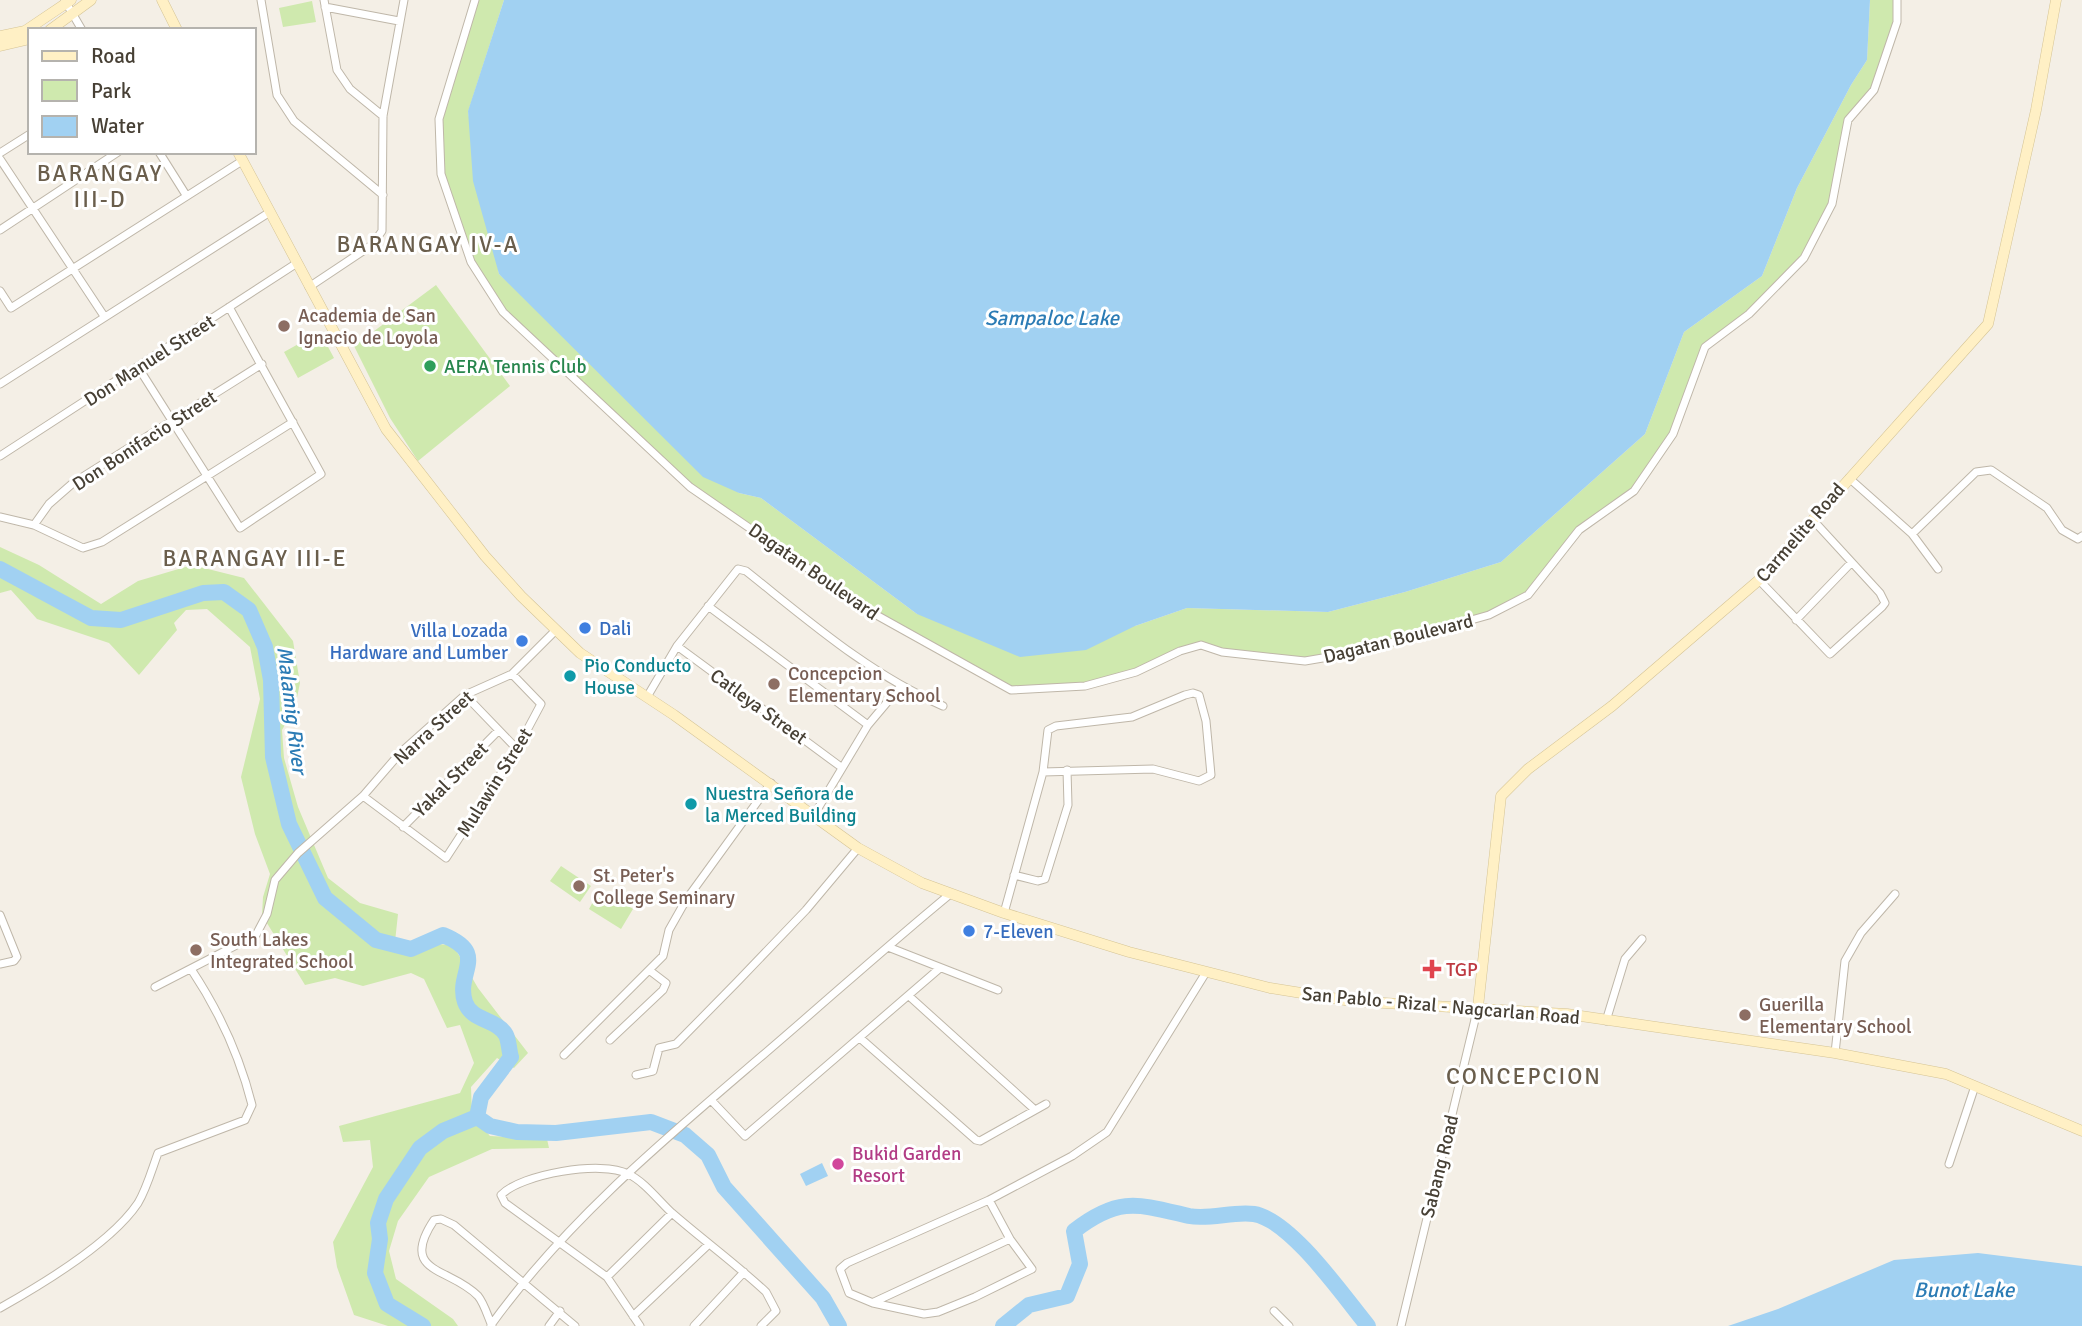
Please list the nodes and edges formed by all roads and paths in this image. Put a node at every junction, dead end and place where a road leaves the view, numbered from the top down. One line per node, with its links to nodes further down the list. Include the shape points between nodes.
1 (90, 0): 10 (main road)
2 (162, 0): 16 (main road)
3 (261, 0): 28 (street, via 277,95 294,121)
4 (404, 0): 11 (street)
5 (475, 0): 6 (street, Dagatan Boulevard, via 439,120 441,174 471,262 503,312 690,487 870,612 1011,690 1085,687 1201,645 1222,652 1305,662 1489,615 1528,595 1579,530 1634,491 1673,434 1705,347 1749,314 1804,258 1832,204 1848,120 1874,90 1884,64 1897,22)
6 (1897, 0)
7 (2056, 0): 45 (main road, Carmelite Road, via 1988,324)
8 (67, 1): 10 (street); 12 (main road)
9 (325, 4): 11 (street); 20 (street, via 337,70 350,89)
10 (72, 14): 14 (main road); 15 (street)
11 (399, 21): 20 (street)
12 (28, 28)
13 (28, 28): 17 (main road)
14 (53, 28)
15 (81, 28)
16 (176, 28)
17 (0, 36)
18 (28, 40): 19 (main road)
19 (0, 46)
20 (383, 116): 28 (street)
21 (28, 135): 22 (street)
22 (0, 153)
23 (115, 154): 29 (street)
24 (160, 154): 27 (street)
25 (240, 156): 27 (street); 30 (main road, San Pablo - Rizal - Nagcarlan Road)
26 (0, 159): 29 (street)
27 (186, 195): 33 (street)
28 (383, 195): 34 (street, via 382,231 372,245)
29 (32, 208): 31 (street); 33 (street)
30 (270, 212): 32 (main road, San Pablo - Rizal - Nagcarlan Road); 37 (street)
31 (0, 230)
32 (297, 263): 34 (main road, San Pablo - Rizal - Nagcarlan Road); 36 (street, Don Manuel Street)
33 (73, 269): 35 (street, via 11,308); 37 (street)
34 (309, 287): 56 (main road, San Pablo - Rizal - Nagcarlan Road, via 392,438 485,556)
35 (0, 291)
36 (229, 307): 38 (street); 39 (street, Don Manuel Street)
37 (104, 316): 40 (street)
38 (262, 364): 41 (street); 42 (street, Don Bonifacio Street)
39 (138, 368): 42 (street); 43 (street, Don Manuel Street)
40 (0, 384)
41 (293, 422): 44 (street); 44 (street, via 321,474 240,528)
42 (171, 423): 44 (street); 48 (street, Don Bonifacio Street, via 72,483)
43 (0, 456)
44 (205, 476): 48 (street, via 102,542 83,548)
45 (1848, 477): 47 (main road, Carmelite Road); 49 (street)
46 (0, 517): 48 (street)
47 (1812, 520): 51 (street); 53 (main road, Carmelite Road)
48 (34, 525)
49 (1912, 534): 50 (street, via 1976,472 1991,470 2047,508 2062,530 2078,539); 52 (street)
50 (2082, 536)
51 (1851, 563): 55 (street); 55 (street, via 1884,599 1882,607 1830,654)
52 (1938, 569)
53 (1759, 580): 55 (street); 89 (main road, Carmelite Road, via 1501,796)
54 (708, 606): 57 (street); 59 (street, via 738,569 746,571); 63 (street)
55 (1796, 620)
56 (555, 631): 58 (street, Narra Street); 61 (main road, San Pablo - Rizal - Nagcarlan Road, via 580,653)
57 (677, 646): 61 (street); 66 (street, Catleya Street)
58 (512, 674): 60 (street, Narra Street); 65 (street, Mulawin Street, via 541,704)
59 (900, 687): 62 (street); 63 (street)
60 (465, 695): 64 (street); 70 (street, Narra Street, via 401,752)
61 (647, 696): 69 (main road, San Pablo - Rizal - Nagcarlan Road)
62 (943, 706)
63 (868, 725): 66 (street)
64 (498, 732): 65 (street); 72 (street, Yakal Street)
65 (517, 749): 72 (street, Mulawin Street, via 446,859)
66 (841, 767): 71 (street)
67 (1067, 771): 68 (street); 68 (street, via 1153,769 1206,780 1211,775 1210,759 1199,695 1185,695 1122,720 1056,726 1048,730); 74 (street, via 1068,805 1045,880)
68 (1043, 772): 74 (street)
69 (771, 783): 71 (main road, San Pablo - Rizal - Nagcarlan Road); 84 (street, via 686,900 669,930 667,949)
70 (363, 796): 72 (street); 83 (street, Narra Street, via 298,853 275,880 267,914 256,935)
71 (814, 815): 73 (main road, San Pablo - Rizal - Nagcarlan Road)
72 (403, 827)
73 (858, 848): 76 (main road, San Pablo - Rizal - Nagcarlan Road); 95 (street, via 806,910 676,1044 659,1048 653,1071)
74 (1014, 875): 77 (street)
75 (1895, 894): 93 (street, via 1861,933 1845,961)
76 (949, 895): 77 (main road, San Pablo - Rizal - Nagcarlan Road); 80 (street)
77 (1004, 914): 85 (main road, San Pablo - Rizal - Nagcarlan Road)
78 (0, 916): 81 (street, via 17,957)
79 (1642, 939): 90 (street, via 1622,967)
80 (888, 947): 82 (street); 97 (street)
81 (0, 964)
82 (940, 968): 87 (street); 88 (street)
83 (191, 969): 86 (street, Narra Street); 112 (street, via 219,1013 247,1086 252,1105 245,1120 158,1153 138,1203 117,1226 45,1283)
84 (649, 970): 92 (street, via 666,983 663,990); 94 (street)
85 (1205, 974): 89 (main road, San Pablo - Rizal - Nagcarlan Road, via 1352,1001); 103 (street, via 1107,1132)
86 (155, 987)
87 (998, 990)
88 (909, 996): 91 (street); 99 (street)
89 (1478, 1007): 90 (main road, San Pablo - Rizal - Nagcarlan Road); 123 (street, Sabang Road)
90 (1606, 1021): 93 (main road, San Pablo - Rizal - Nagcarlan Road)
91 (860, 1038): 97 (street, via 745,1136); 99 (street, via 976,1140)
92 (610, 1040)
93 (1835, 1053): 96 (main road, San Pablo - Rizal - Nagcarlan Road, via 1938,1073)
94 (564, 1055)
95 (636, 1075)
96 (1975, 1086): 100 (main road, San Pablo - Rizal - Nagcarlan Road); 101 (street)
97 (711, 1100): 102 (street)
98 (1046, 1104): 99 (street)
99 (1034, 1109)
100 (2082, 1132)
101 (1949, 1164)
102 (628, 1173): 104 (street); 106 (street); 106 (street, via 593,1168 564,1172 517,1182 501,1195 505,1203)
103 (989, 1200): 105 (street); 111 (street, via 840,1269 849,1293)
104 (672, 1213): 107 (street); 109 (street)
105 (1010, 1239): 111 (street); 111 (street, via 1032,1269 975,1297 924,1314)
106 (558, 1241): 109 (street); 110 (street)
107 (708, 1245): 108 (street); 115 (street)
108 (744, 1272): 120 (street); 121 (street, via 766,1292 776,1311)
109 (607, 1278): 115 (street)
110 (523, 1281): 113 (street); 116 (street); 116 (street, via 454,1225 434,1220 419,1245 420,1252 429,1264 479,1297)
111 (873, 1303)
112 (0, 1308)
113 (559, 1311): 117 (street); 118 (street)
114 (1274, 1311): 122 (street)
115 (633, 1316): 119 (street)
116 (492, 1325)
117 (549, 1326)
118 (575, 1326)
119 (640, 1326)
120 (694, 1326)
121 (761, 1326)
122 (1289, 1326)
123 (1401, 1326)

